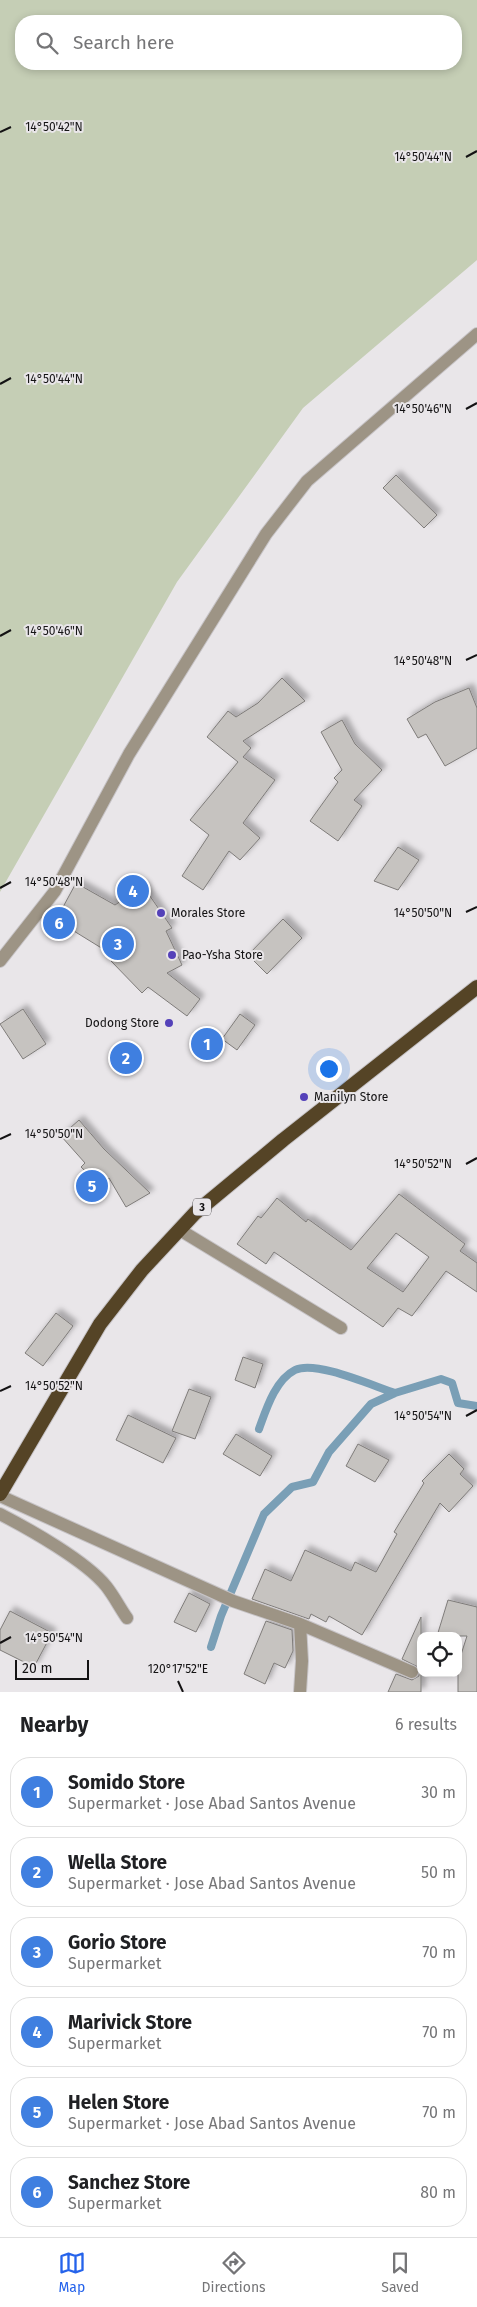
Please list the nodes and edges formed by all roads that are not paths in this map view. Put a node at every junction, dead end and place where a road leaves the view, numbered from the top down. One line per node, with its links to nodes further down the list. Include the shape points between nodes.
1 (477, 334): 2 (street, via 307,480 266,534 129,754 55,892)
2 (0, 962)
3 (477, 987): 4 (highway, 3, via 283,1140 195,1213)
4 (180, 1230): 5 (street); 6 (highway, 3, via 142,1270 100,1324)
5 (341, 1328)
6 (0, 1495): 9 (street, via 233,1601)
7 (0, 1514): 8 (street, via 86,1567 105,1585)
8 (127, 1618)
9 (300, 1624): 10 (street); 11 (street)
10 (412, 1672)
11 (300, 1692)

